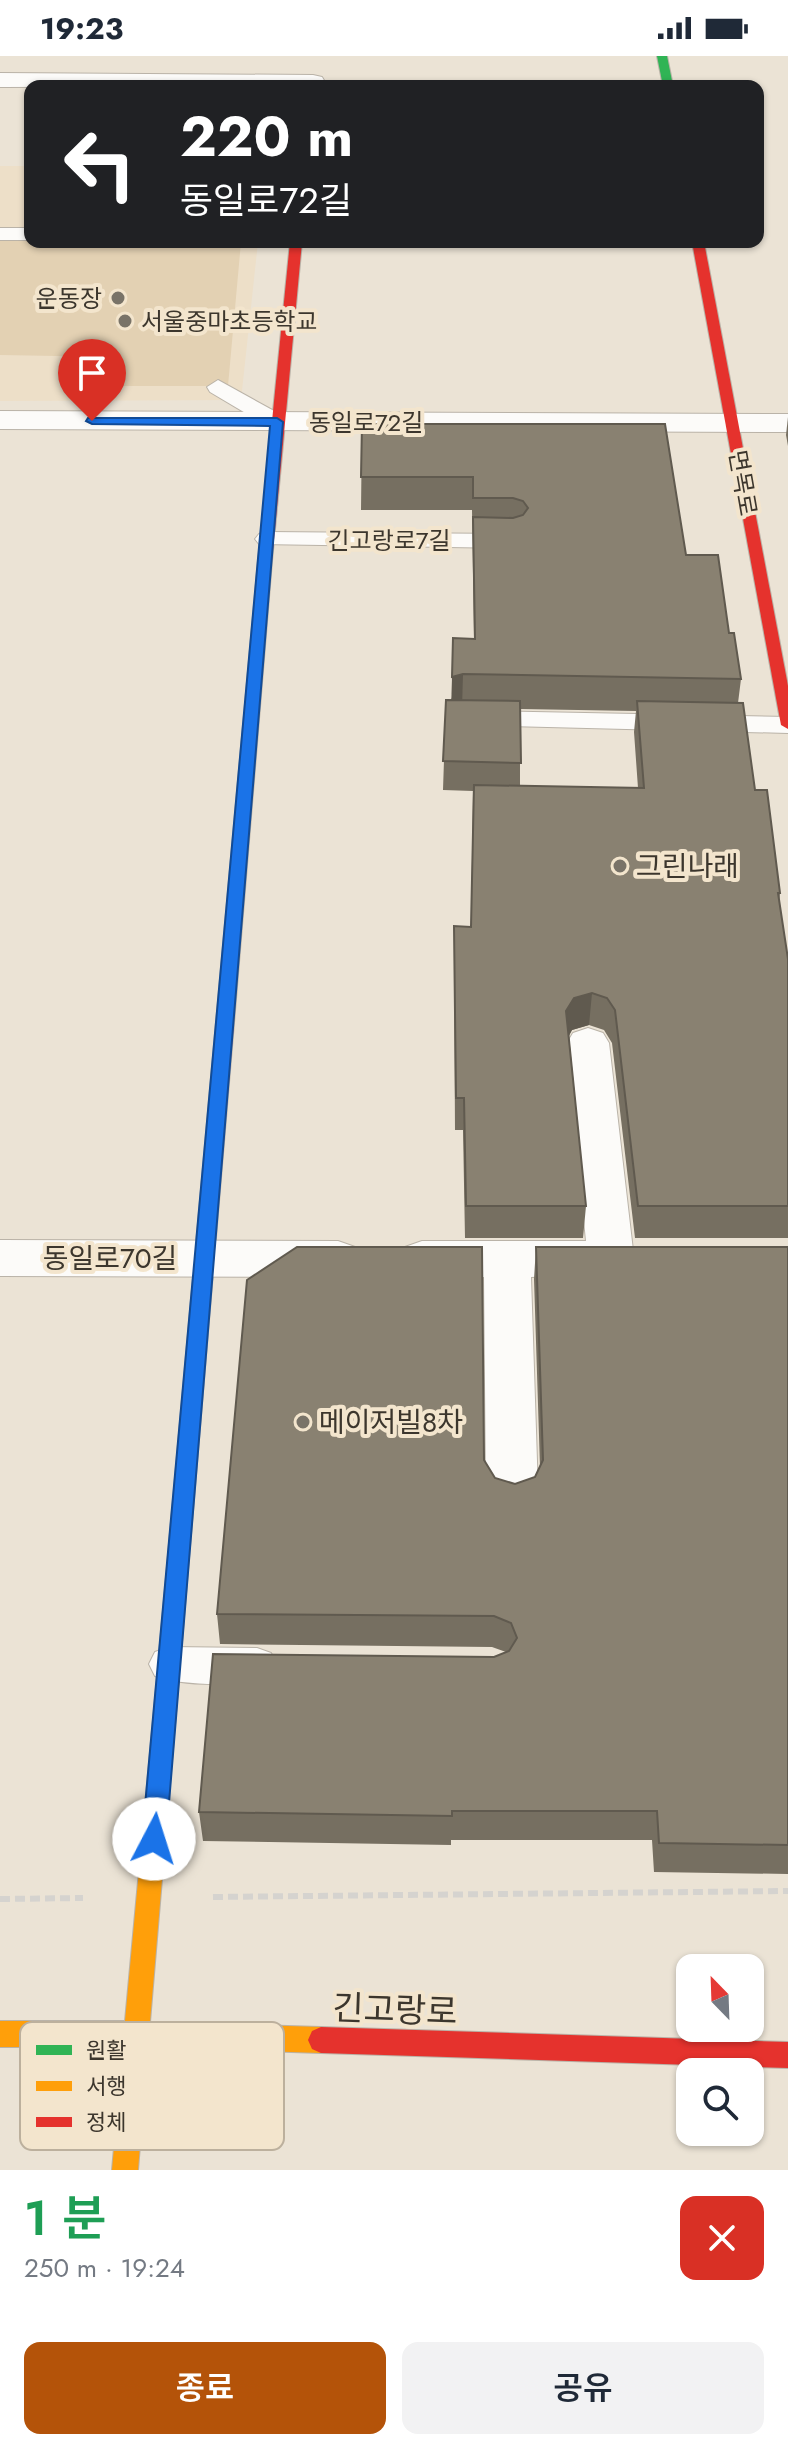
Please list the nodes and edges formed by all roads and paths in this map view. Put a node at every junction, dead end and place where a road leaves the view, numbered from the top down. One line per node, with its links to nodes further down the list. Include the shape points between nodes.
1 (316, 56): 5 (street)
2 (662, 56): 6 (street)
3 (0, 80): 4 (street)
4 (24, 80)
5 (313, 80)
6 (667, 80)
7 (0, 234): 8 (lane)
8 (24, 234)
9 (295, 248): 13 (street)
10 (699, 248): 14 (street, 면목로)
11 (218, 387): 13 (lane)
12 (0, 420): 13 (street, 동일로72길)
13 (277, 422): 14 (street, 동일로72길); 16 (street)
14 (732, 423): 15 (street, 동일로72길); 18 (street, 면목로)
15 (788, 423)
16 (267, 539): 17 (lane, 긴고랑로7길); 23 (street)
17 (511, 541)
18 (778, 614): 20 (street, 면목로)
19 (462, 719): 20 (lane, 면목로)
20 (788, 725)
21 (588, 1043): 24 (street, 동일로70길, via 633,1259)
22 (0, 1258): 23 (street, 동일로70길)
23 (205, 1259): 24 (street, 동일로70길); 26 (street)
24 (507, 1259): 25 (street)
25 (512, 1492)
26 (169, 1664): 27 (lane); 29 (street)
27 (292, 1665)
28 (788, 1891): 29 (path)
29 (149, 1898): 30 (path); 31 (street)
30 (0, 1899)
31 (138, 2022)
32 (284, 2039): 33 (street, 긴고랑로)
33 (788, 2055)
34 (127, 2150): 35 (street)
35 (125, 2170)

